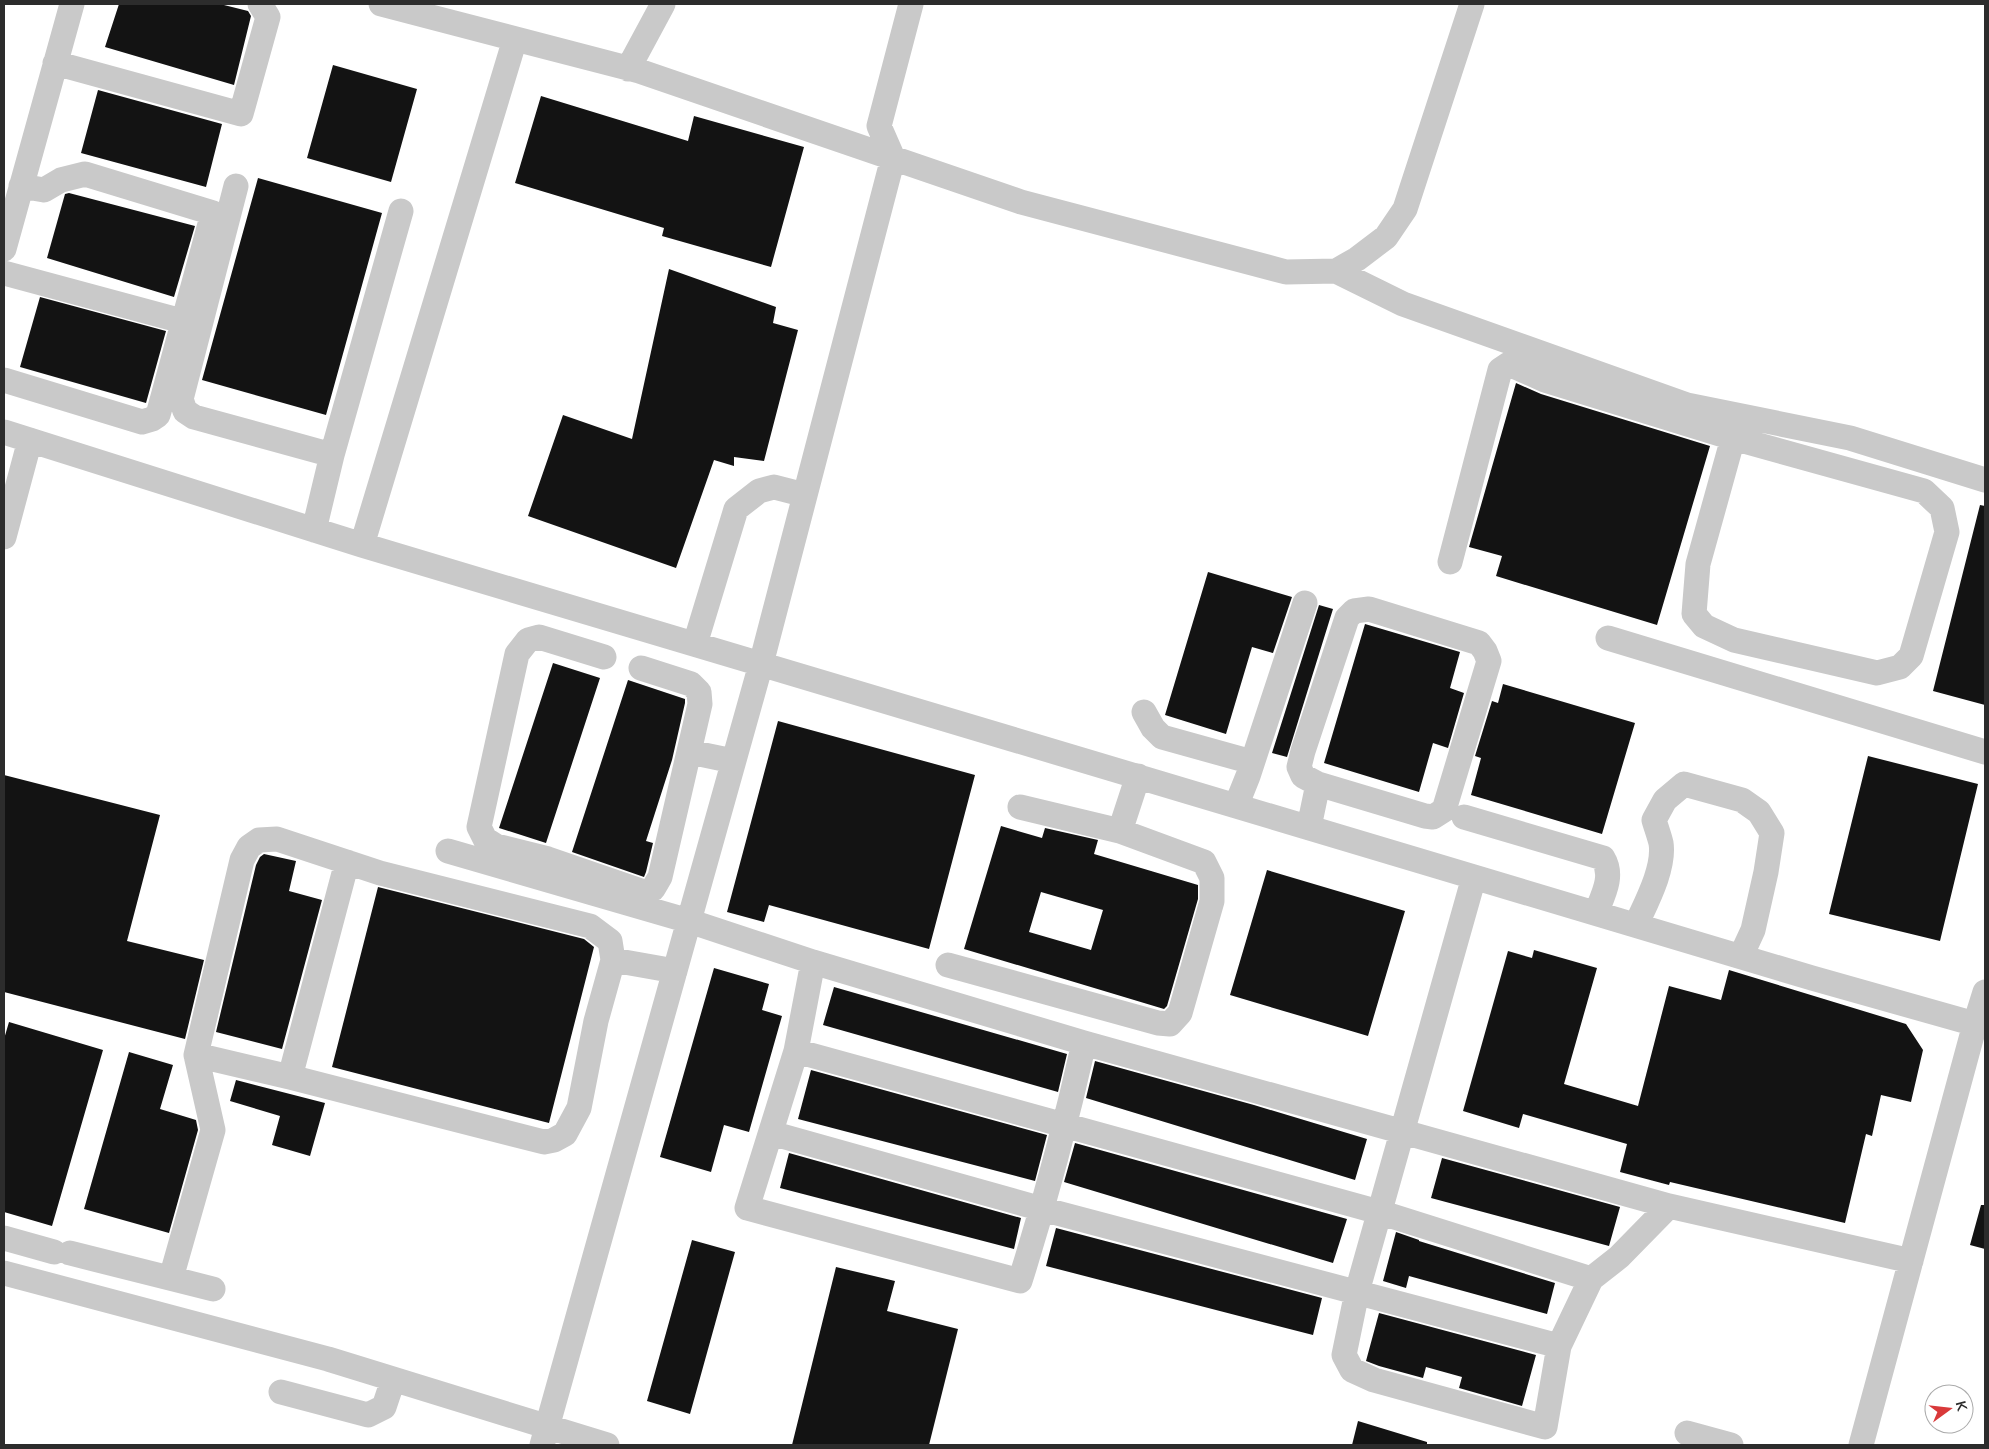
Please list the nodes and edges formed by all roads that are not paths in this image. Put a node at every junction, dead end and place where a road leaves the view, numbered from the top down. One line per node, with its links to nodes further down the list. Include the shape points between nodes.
1 (72, 4): 8 (street)
2 (260, 4): 8 (street, via 268,17 242,114)
3 (381, 4): 7 (street)
4 (663, 4): 9 (street)
5 (911, 4): 10 (street, via 880,126)
6 (1472, 4): 15 (street, via 1405,209 1386,237)
7 (514, 39): 9 (street); 28 (street)
8 (55, 62): 11 (street)
9 (628, 68): 10 (street)
10 (893, 158): 15 (street, via 1020,202 1286,272); 25 (street)
11 (21, 186): 14 (street); 17 (street, via 44,190 61,180 85,174 212,213)
12 (236, 186): 23 (street, via 181,399 185,412)
13 (401, 211): 23 (street)
14 (4, 249)
15 (1336, 271): 18 (street)
16 (4, 273): 17 (street)
17 (182, 321): 19 (street, via 158,415 152,419 142,422)
18 (1511, 354): 21 (street, via 1545,380); 24 (street, via 1687,405 1850,438); 29 (street, via 1500,370)
19 (4, 380)
20 (4, 432): 22 (street)
21 (1733, 438): 21 (street, via 1924,490 1942,508 1947,532 1912,656 1900,667 1877,673 1734,640 1704,626 1694,614 1698,564)
22 (30, 440): 26 (street); 27 (street)
23 (332, 455): 26 (street)
24 (1985, 480)
25 (805, 495): 32 (street, via 774,488 759,490 736,509); 34 (street)
26 (314, 530): 28 (street)
27 (4, 537)
28 (362, 544): 32 (street)
29 (1450, 562)
30 (1305, 603): 40 (street)
31 (1608, 638): 38 (street)
32 (695, 644): 34 (street)
33 (604, 657): 50 (street, via 539,637 528,640 517,654 479,827 485,840 496,846 548,859 644,892 653,889)
34 (761, 664): 39 (street); 41 (street)
35 (641, 668): 37 (street, via 691,684 699,692 700,704)
36 (1144, 712): 40 (street, via 1162,737)
37 (690, 752): 39 (street); 50 (street)
38 (1985, 752)
39 (733, 761): 52 (street)
40 (1252, 762): 43 (street)
41 (1138, 776): 43 (street); 47 (street)
42 (1318, 784): 42 (street, via 1302,776 1303,751 1347,618 1354,611 1369,609 1479,643 1488,660 1444,810 1433,817 1425,816); 46 (street)
43 (1236, 806): 46 (street)
44 (1020, 807): 47 (street)
45 (1464, 817): 53 (street, via 1603,858 1608,867 1608,882)
46 (1309, 827): 51 (street)
47 (1120, 830): 59 (street, via 1204,862 1212,878 1212,901 1180,1013 1170,1024)
48 (448, 851): 54 (street)
49 (346, 862): 57 (street, via 590,926 610,941); 65 (street, via 277,839 259,840 249,847 242,860); 66 (street)
50 (660, 877): 52 (street)
51 (1474, 877): 53 (street); 68 (street)
52 (698, 887): 54 (street)
53 (1596, 913): 55 (street)
54 (689, 921): 58 (street); 60 (street)
55 (1636, 925): 56 (street); 56 (street, via 1659,869 1661,844 1654,820 1665,800 1684,784 1742,800 1759,812 1772,833 1753,930)
56 (1741, 956): 62 (street)
57 (614, 960): 60 (street); 66 (street, via 596,1021 579,1108 565,1134 554,1140 544,1142)
58 (813, 962): 63 (street); 64 (street)
59 (948, 965)
60 (675, 971): 85 (street)
61 (1985, 992): 62 (street)
62 (1980, 1026): 74 (street)
63 (1084, 1043): 67 (street); 68 (street)
64 (796, 1051): 67 (street); 69 (street)
65 (196, 1055): 66 (street); 76 (street, via 213,1130)
66 (290, 1077)
67 (1065, 1125): 71 (street); 72 (street)
68 (1401, 1131): 70 (street); 72 (street)
69 (771, 1133): 71 (street); 71 (street, via 747,1208 1020,1281)
70 (1669, 1206): 74 (street); 77 (street, via 1619,1257)
71 (1042, 1209): 79 (street)
72 (1379, 1212): 77 (street); 79 (street)
73 (4, 1238): 76 (street)
74 (1911, 1261): 88 (street)
75 (4, 1274): 80 (street)
76 (159, 1275): 78 (street); 80 (street)
77 (1591, 1279): 81 (street)
78 (213, 1289)
79 (1357, 1292): 81 (street); 81 (street, via 1344,1355 1352,1370 1374,1380 1545,1427)
80 (137, 1309): 82 (street, via 328,1359)
81 (1559, 1346)
82 (394, 1380): 83 (street, via 384,1407 368,1416); 85 (street)
83 (281, 1392)
84 (1687, 1433): 87 (street)
85 (544, 1436): 86 (street)
86 (606, 1445)
87 (1731, 1445)
88 (1861, 1445)

